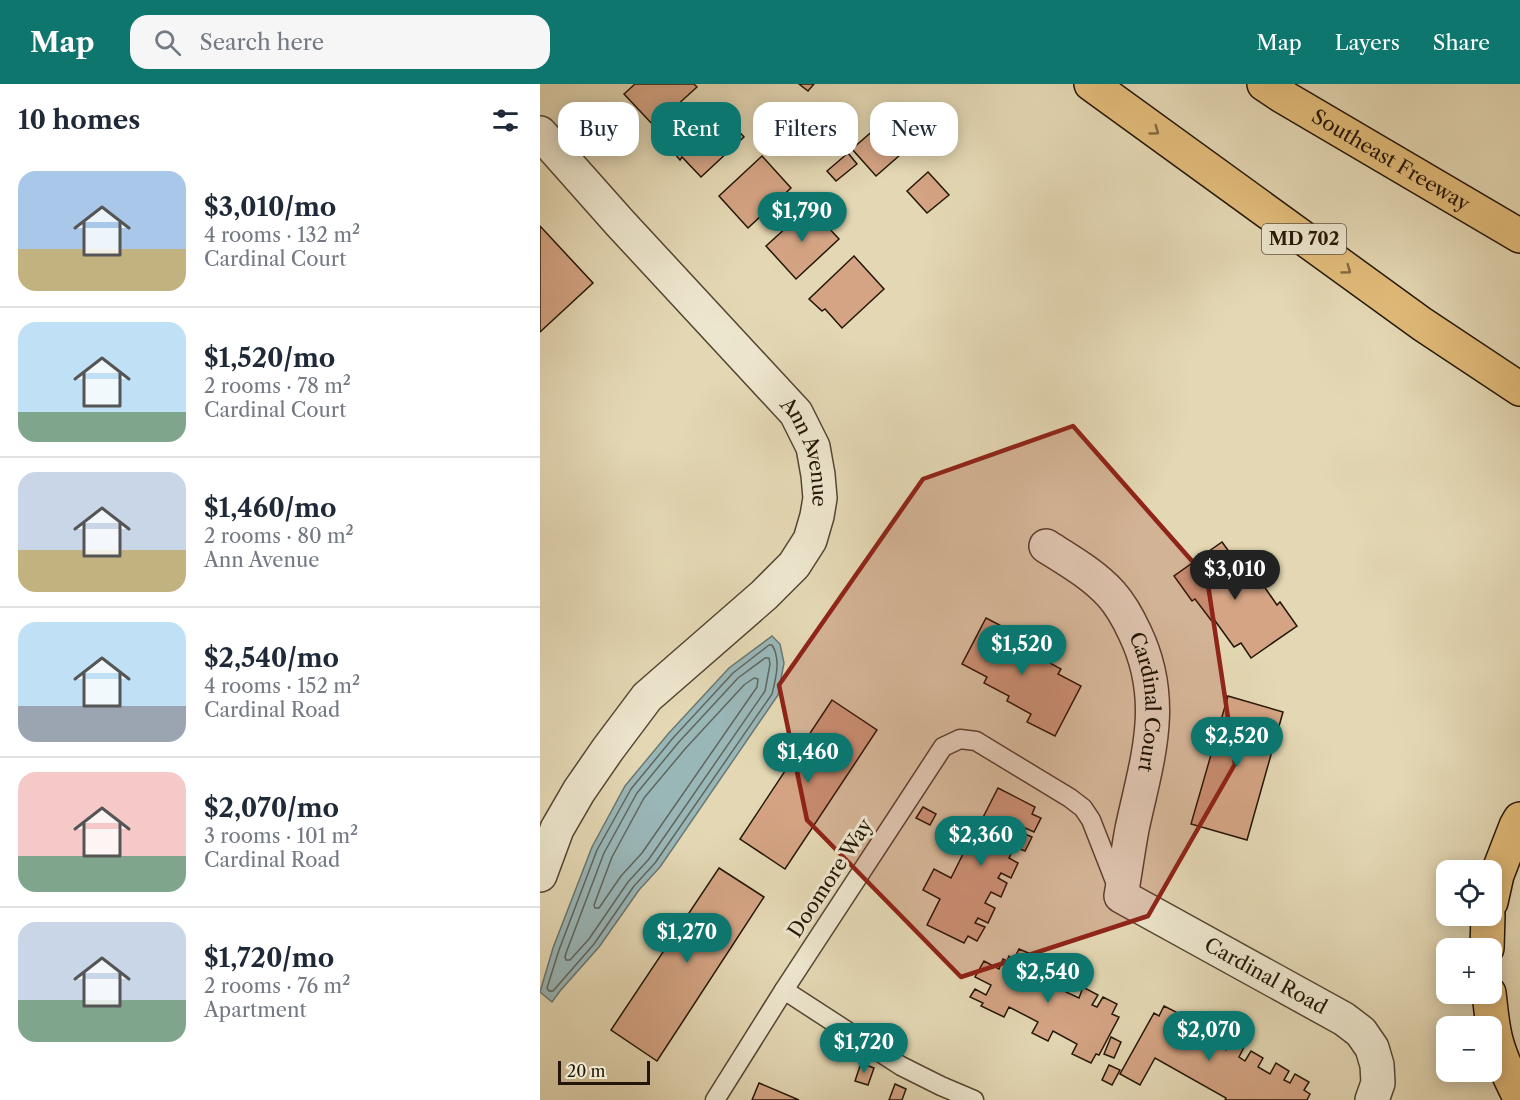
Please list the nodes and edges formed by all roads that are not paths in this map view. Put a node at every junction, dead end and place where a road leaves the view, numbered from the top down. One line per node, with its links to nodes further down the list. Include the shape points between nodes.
1 (1091, 84): 5 (highway, MD 702, one-way to 5, via 1422,324)
2 (1264, 84): 4 (highway, Southeast Freeway)
3 (540, 134): 9 (street, Ann Avenue, via 796,413 813,447 820,498 810,540 794,565 647,697 608,749 557,829)
4 (1520, 236)
5 (1520, 389)
6 (1046, 546): 10 (street, Cardinal Court, via 1112,595 1130,621 1148,667 1153,703 1149,753)
7 (1520, 819): 8 (highway)
8 (1502, 863)
9 (540, 875)
10 (1121, 896): 11 (lane, Doomore Way, via 1083,808 976,741 960,739 943,747); 13 (street, Cardinal Road, via 1361,1032 1377,1065)
11 (784, 990): 15 (lane, Doomore Way); 16 (lane, via 901,1066)
12 (1490, 1004): 14 (highway, via 1497,1042)
13 (1375, 1092)
14 (1520, 1098)
15 (716, 1100)
16 (974, 1100)

